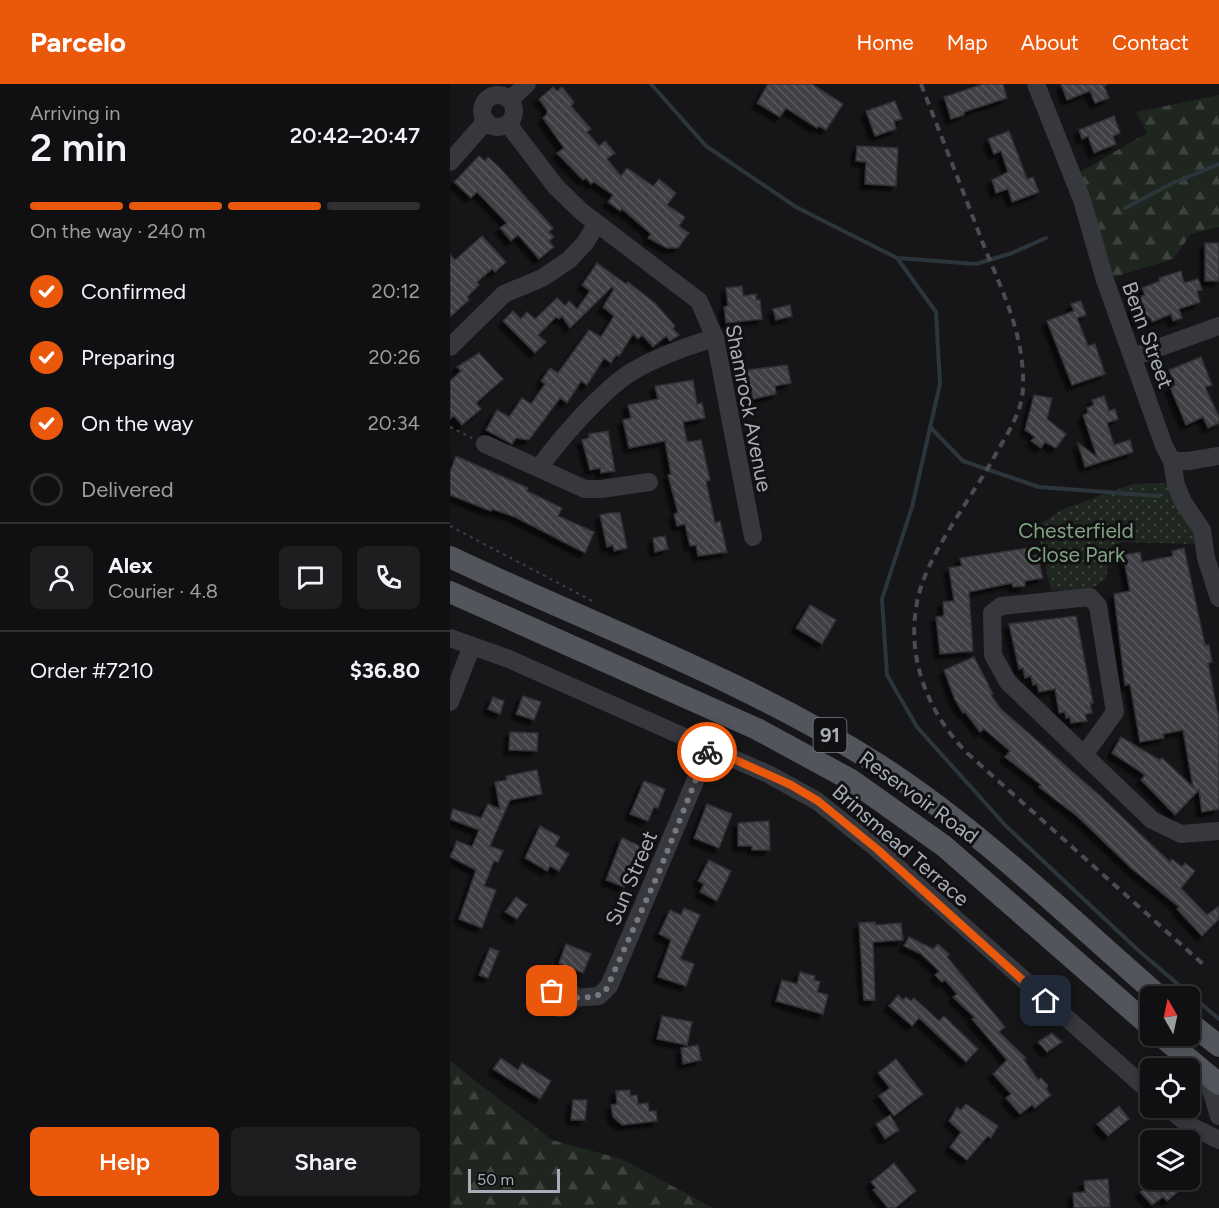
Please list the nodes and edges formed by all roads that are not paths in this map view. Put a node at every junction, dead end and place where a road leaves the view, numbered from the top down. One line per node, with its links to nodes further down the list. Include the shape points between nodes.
1 (527, 84): 4 (street)
2 (1036, 84): 12 (street, Benn Street, via 1082,200)
3 (483, 91): 4 (street); 5 (street)
4 (510, 100): 6 (street, via 514,112)
5 (486, 121): 6 (street, via 495,127); 7 (street)
6 (508, 124): 8 (street, Shamrock Avenue, via 556,187)
7 (450, 162)
8 (596, 225): 10 (street, Shamrock Avenue, via 692,294 705,312); 11 (street, via 569,260 542,278 504,294)
9 (1219, 326): 12 (street)
10 (715, 338): 16 (street, via 648,363 624,377 555,446); 18 (street, Shamrock Avenue)
11 (450, 347)
12 (1133, 357): 15 (street, Benn Street)
13 (485, 444): 16 (street)
14 (1219, 456): 15 (street)
15 (1172, 461): 21 (street, Benn Street, via 1183,502 1202,530)
16 (539, 468): 17 (street, via 585,489)
17 (649, 482)
18 (753, 537)
19 (450, 557): 28 (main road, Reservoir Road / 91, via 727,681 827,733 969,831)
20 (450, 592): 32 (main road, Reservoir Road / 91, via 746,724 851,780 944,846)
21 (1219, 598)
22 (450, 638): 23 (street, Brinsmead Terrace)
23 (472, 646): 24 (street); 25 (street, Brinsmead Terrace)
24 (450, 702)
25 (709, 748): 31 (street, Sun Street, via 609,986 599,996); 38 (street, Brinsmead Terrace, via 818,801)
26 (1084, 755): 26 (street, via 1008,682 993,655 992,613 1001,606 1090,597 1098,606 1115,712); 27 (street, via 1152,820 1181,834)
27 (1219, 831)
28 (1071, 920): 29 (main road, Reservoir Road / 91); 30 (main road)
29 (1147, 986)
30 (1140, 992)
31 (573, 998)
32 (1140, 1017)
33 (1200, 1031): 36 (main road)
34 (1177, 1046): 37 (main road)
35 (1198, 1046): 37 (main road)
36 (1219, 1046)
37 (1215, 1071): 39 (street)
38 (1140, 1083)
39 (1219, 1116)
40 (1180, 1118): 41 (street)
41 (1218, 1142)

